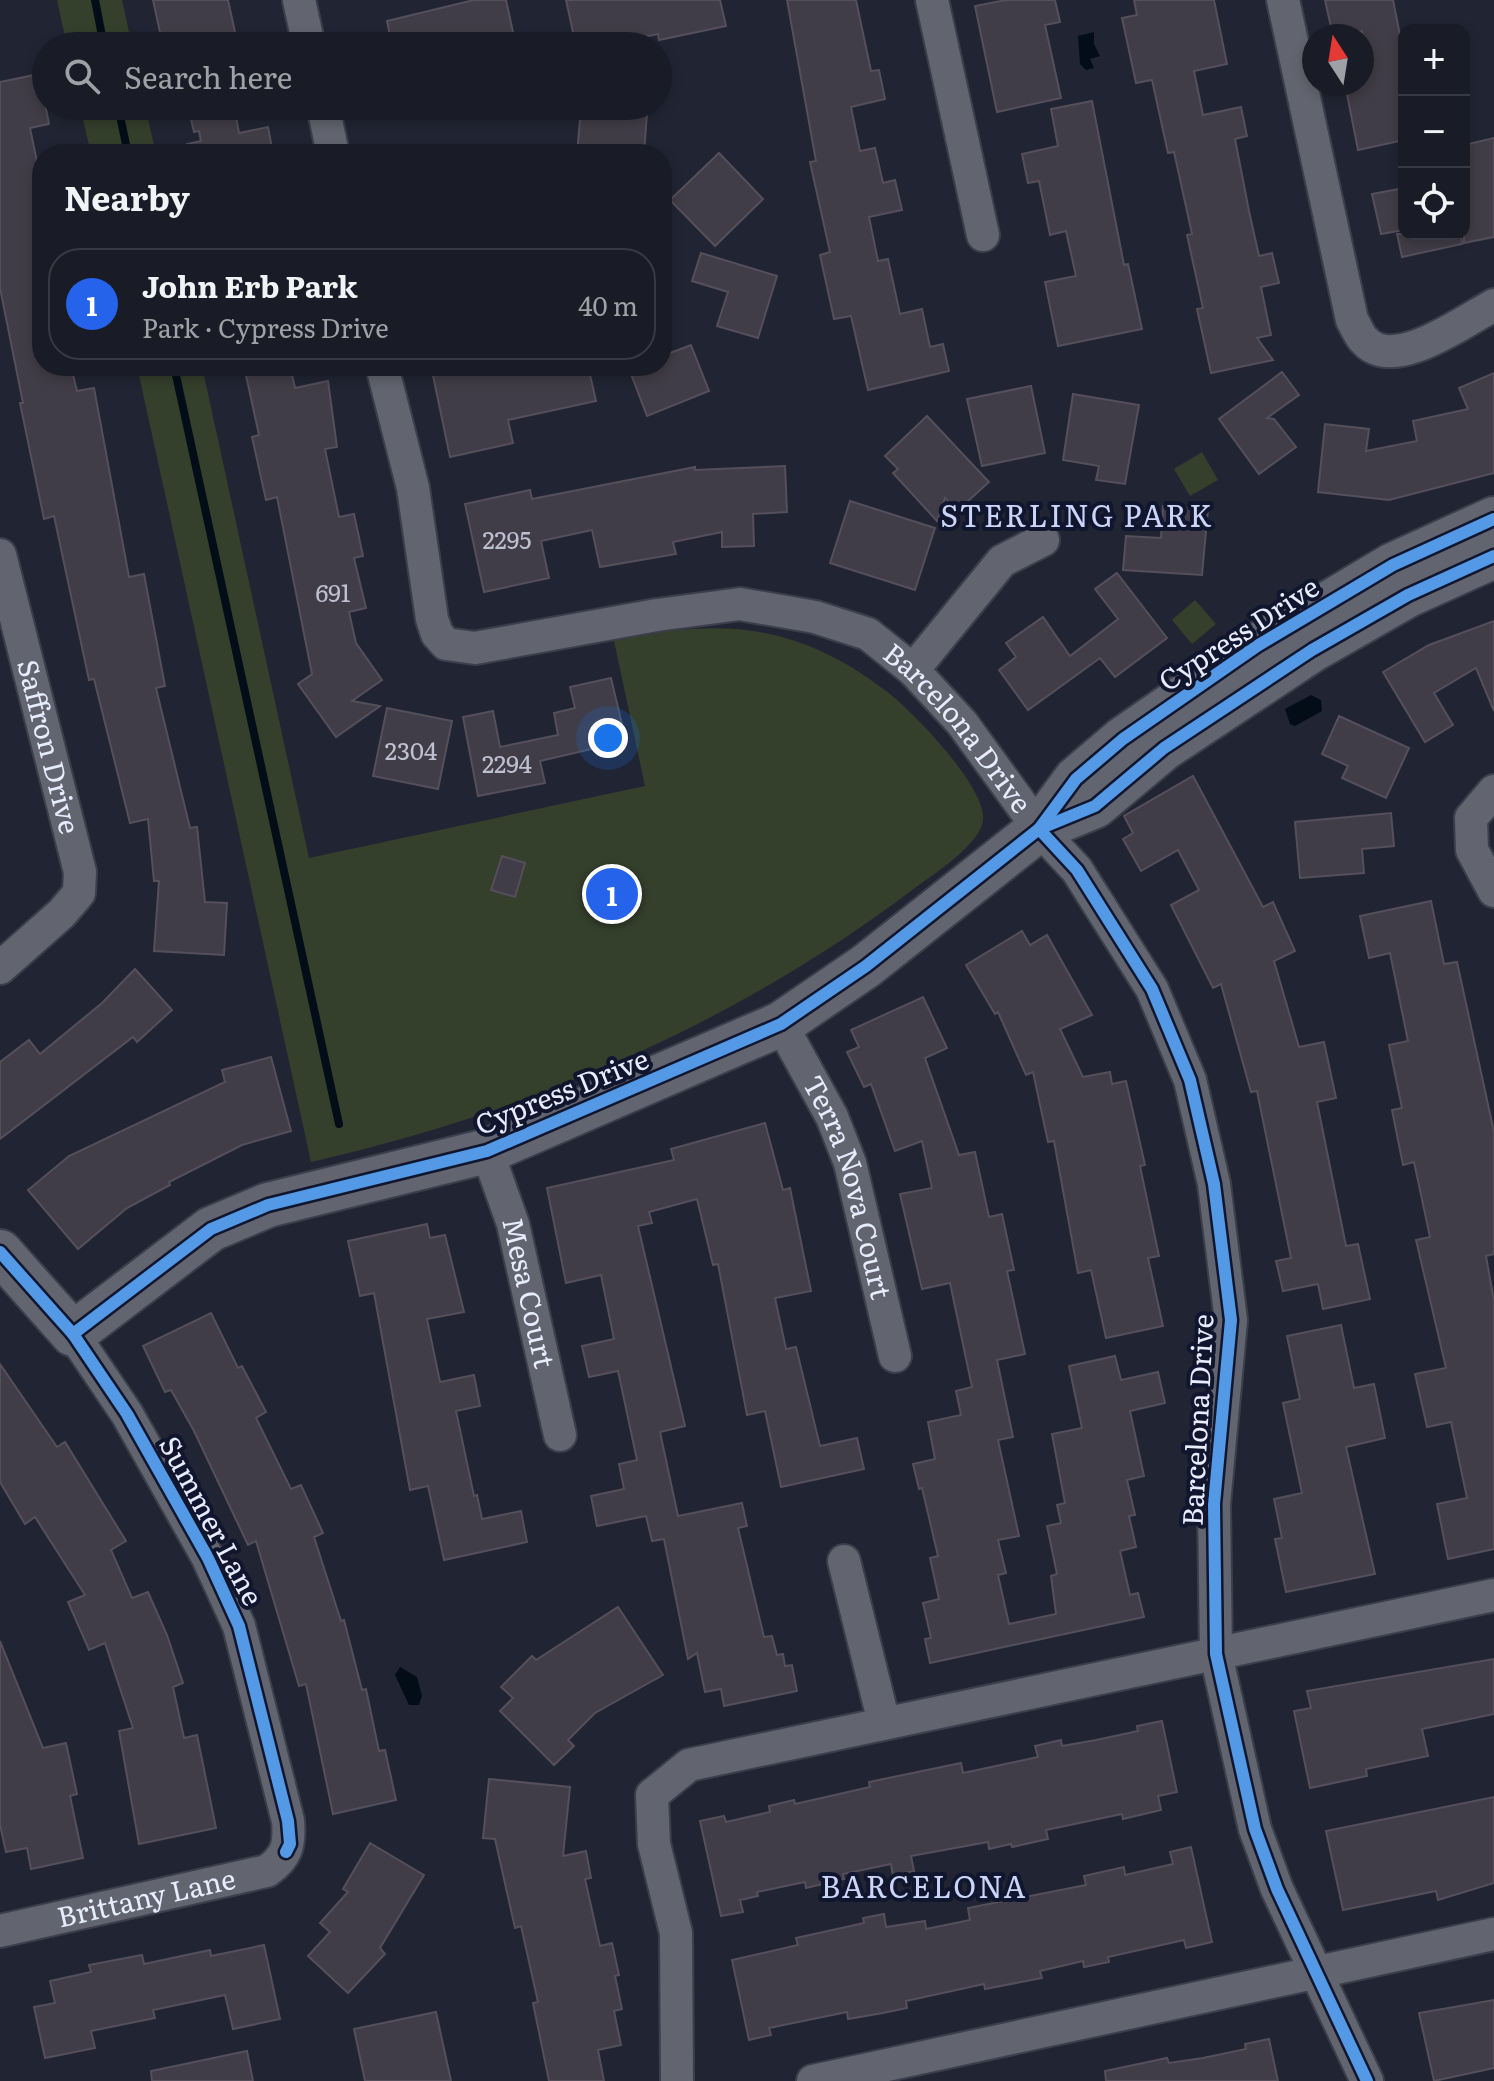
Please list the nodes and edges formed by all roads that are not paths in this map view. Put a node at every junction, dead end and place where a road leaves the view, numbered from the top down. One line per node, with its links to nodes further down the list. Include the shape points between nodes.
1 (299, 0): 4 (street)
2 (932, 0): 7 (street)
3 (1283, 0): 8 (street, via 1352,320 1365,342 1389,354 1407,351)
4 (306, 32)
5 (326, 120): 6 (street)
6 (331, 144)
7 (983, 235)
8 (1494, 305)
9 (385, 376): 14 (street, Barcelona Drive, via 413,488 432,619 446,644 459,648 740,604 815,617 868,634)
10 (1494, 519): 16 (street, Cypress Drive, via 1393,565 1257,646 1076,779)
11 (1043, 540): 14 (street, via 1002,561)
12 (0, 555): 18 (street, Saffron Drive, via 76,849 79,893)
13 (1494, 556): 16 (street, Cypress Drive, via 1408,595 1312,650 1164,748 1095,806)
14 (913, 670): 16 (street, Barcelona Drive, via 962,723)
15 (1494, 791): 17 (street, via 1471,818 1472,850)
16 (1039, 829): 19 (street, Cypress Drive, via 866,966); 27 (street, Barcelona Drive, via 1077,870 1152,989 1190,1080 1214,1184 1231,1320 1214,1504)
17 (1494, 891)
18 (0, 968)
19 (781, 1024): 20 (street, Cypress Drive); 23 (street, Terra Nova Court, via 832,1117 850,1163)
20 (487, 1151): 22 (street, Cypress Drive, via 268,1205 211,1229); 24 (street, Mesa Court, via 513,1224)
21 (0, 1252): 22 (street, Summer Lane)
22 (73, 1334): 29 (street, Summer Lane, via 134,1427 208,1558 239,1626 288,1821)
23 (895, 1356)
24 (560, 1435)
25 (844, 1561): 28 (street)
26 (1494, 1595): 27 (street)
27 (1216, 1654): 28 (street); 32 (street, Barcelona Drive, via 1255,1829)
28 (884, 1723): 33 (street, via 689,1765 652,1795 654,1844 676,1933)
29 (286, 1852): 30 (street, Brittany Lane, via 267,1871)
30 (0, 1931)
31 (1494, 1934): 32 (street)
32 (1315, 1972): 34 (street); 35 (street, Barcelona Drive)
33 (677, 2081)
34 (813, 2081)
35 (1367, 2081)

